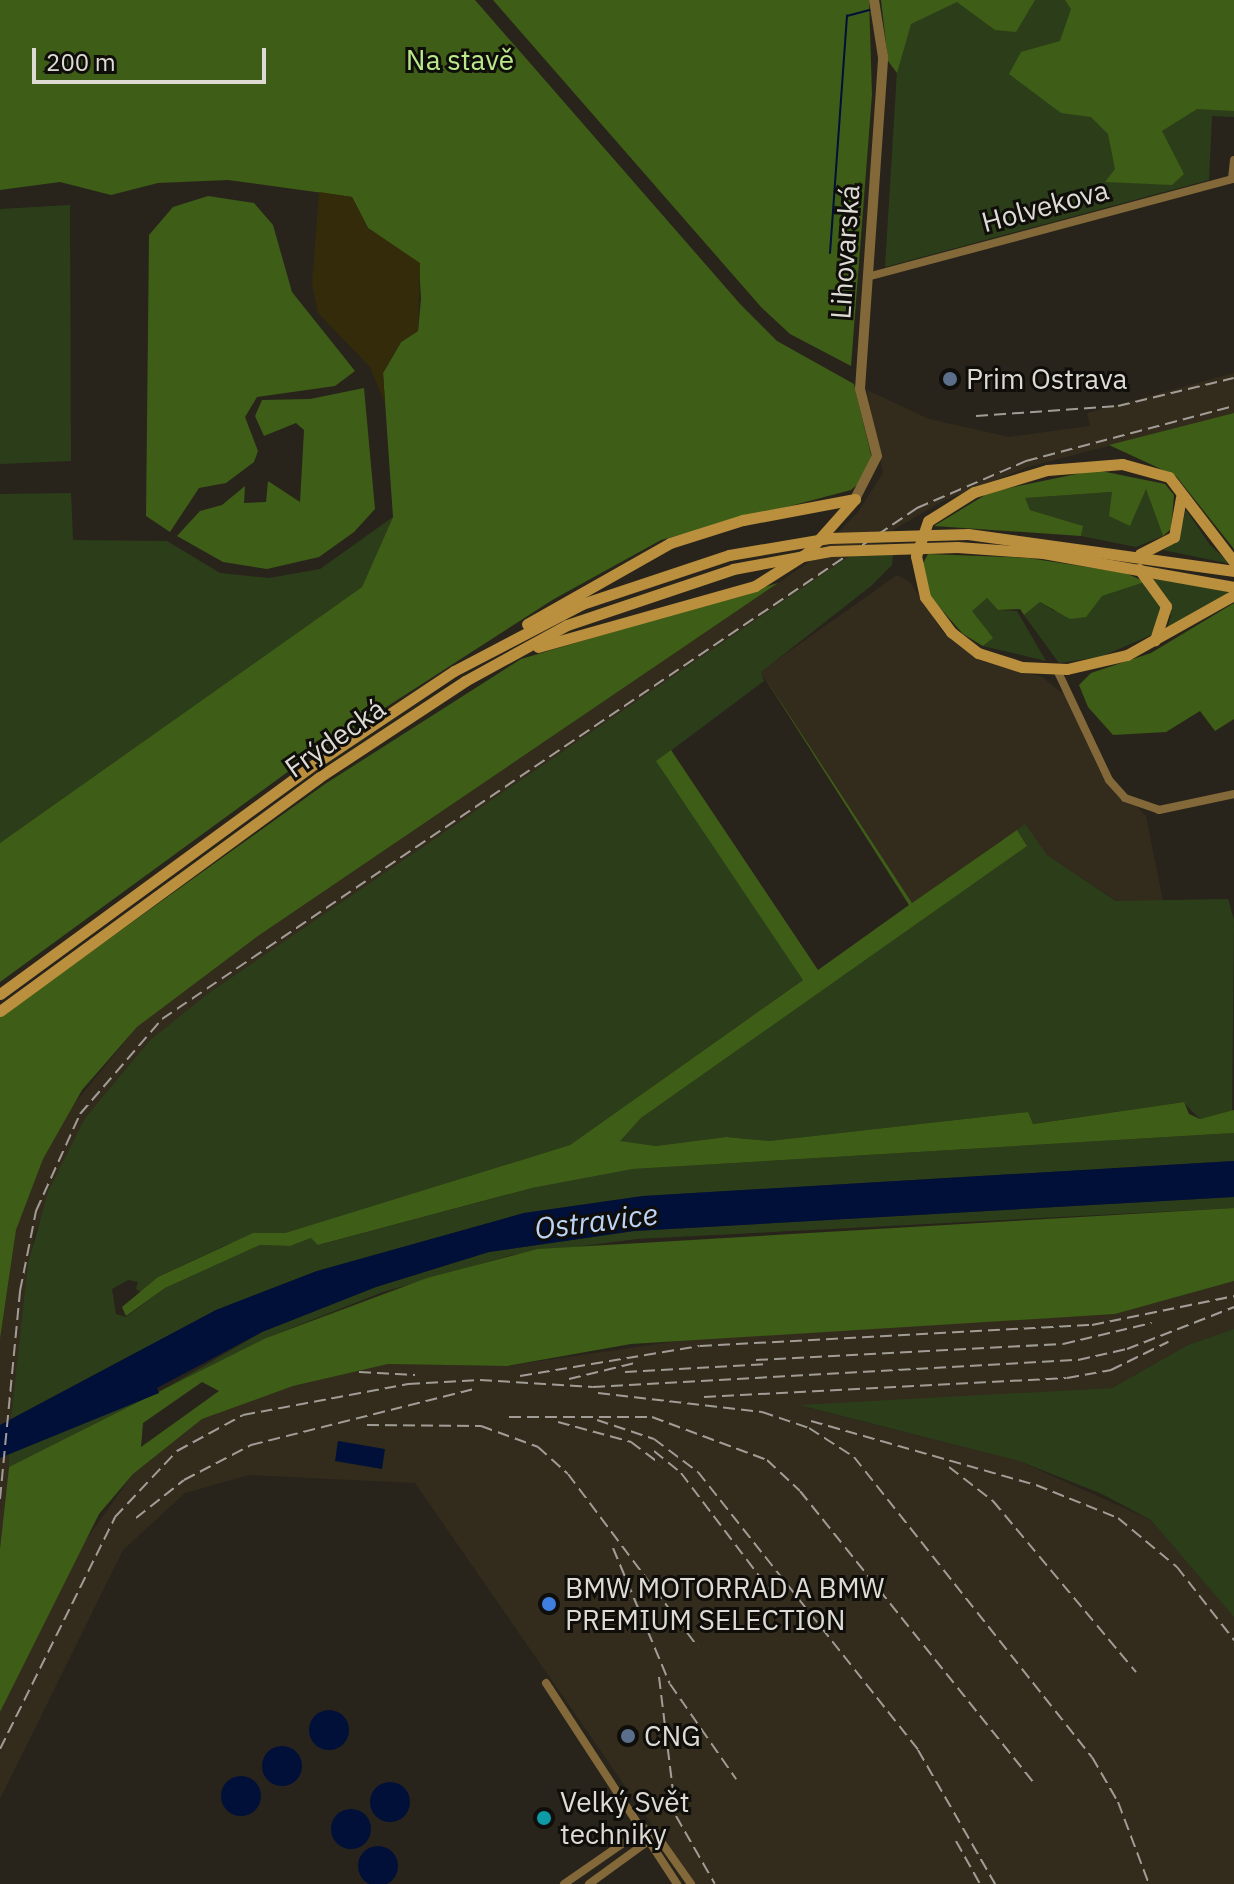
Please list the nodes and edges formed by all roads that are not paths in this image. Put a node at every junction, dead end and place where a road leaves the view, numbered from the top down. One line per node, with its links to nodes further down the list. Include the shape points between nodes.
1 (876, 5): 4 (street, Lihovarská, via 883,57)
2 (1234, 160): 3 (street)
3 (1233, 179): 4 (street, Holvekova)
4 (867, 277): 6 (street, Lihovarská, via 860,398 877,456)
5 (1181, 493): 7 (main road, via 1182,520 1174,537); 8 (main road); 14 (main road, via 1169,477 1146,467 1063,467 974,492 923,528 918,577 945,625 994,660)
6 (855, 499): 15 (main road, via 743,520 657,548); 16 (main road, via 798,560 734,596 550,642)
7 (1137, 555): 10 (main road, Frýdecká); 15 (main road, Frýdecká, bridge, via 968,534 829,538 729,555 582,604)
8 (1234, 562)
9 (1138, 569): 11 (main road, Frýdecká); 13 (main road, via 1166,609 1164,628); 16 (main road, Frýdecká, bridge, via 957,547 831,551 733,569 567,625)
10 (1234, 571)
11 (1234, 587)
12 (1234, 595): 13 (main road)
13 (1148, 647): 14 (main road)
14 (1057, 670): 17 (street, via 1109,780 1125,798 1159,810)
15 (454, 671): 18 (main road, Frýdecká, via 310,767)
16 (465, 681): 19 (main road, Frýdecká, via 318,778)
17 (1234, 794)
18 (0, 994)
19 (0, 1011)
20 (546, 1683): 21 (street)
21 (645, 1828): 22 (street); 23 (street)
22 (651, 1839): 24 (street); 25 (street); 26 (street, via 660,1840)
23 (564, 1884)
24 (589, 1884)
25 (677, 1884)
26 (691, 1884)

